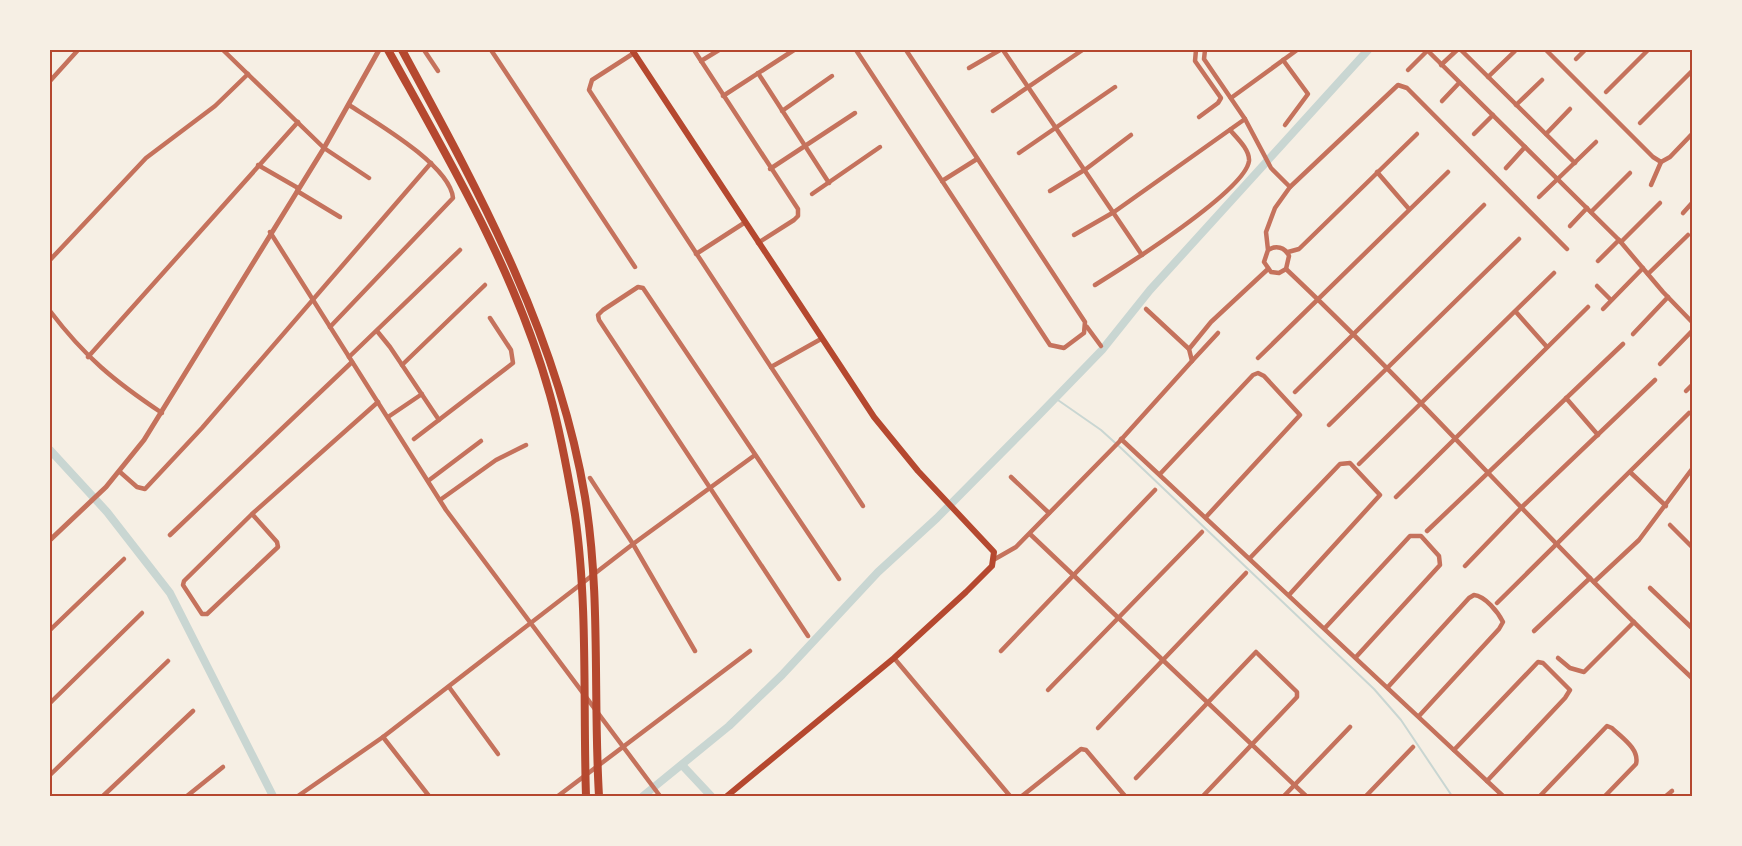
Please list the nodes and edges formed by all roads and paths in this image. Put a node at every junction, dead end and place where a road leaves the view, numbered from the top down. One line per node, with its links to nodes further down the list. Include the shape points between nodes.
1 (78, 50): 38 (street)
2 (224, 50): 34 (street)
3 (379, 50): 46 (street)
4 (388, 50): 259 (highway, via 475,209 505,274 550,393 565,457 581,582)
5 (402, 50): 260 (highway, via 486,206 561,389 589,529)
6 (424, 50): 31 (street)
7 (491, 50): 116 (street)
8 (693, 50): 27 (street)
9 (719, 50): 27 (street)
10 (794, 50): 33 (street)
11 (856, 50): 84 (street)
12 (906, 50): 71 (street)
13 (1001, 50): 29 (street); 41 (street)
14 (1196, 50): 53 (street, via 1195,61 1221,98)
15 (1205, 50): 44 (street, via 1204,59)
16 (1297, 50): 26 (street)
17 (1427, 50): 28 (street); 30 (street)
18 (1459, 50): 28 (street); 36 (street)
19 (1546, 50): 72 (street)
20 (1585, 50): 25 (street)
21 (1648, 50): 42 (street)
22 (1081, 51): 41 (street)
23 (1515, 51): 36 (street)
24 (633, 52): 100 (main road); 112 (street, via 592,80 589,90)
25 (1576, 59)
26 (1283, 60): 44 (street); 57 (street, via 1308,94)
27 (701, 62): 43 (street)
28 (1442, 65): 39 (street)
29 (969, 68)
30 (1408, 69)
31 (438, 71)
32 (1692, 71): 56 (street)
33 (758, 73): 43 (street); 49 (street)
34 (248, 74): 55 (street); 114 (street, via 215,106 146,158)
35 (832, 76): 49 (street)
36 (1488, 77): 47 (street)
37 (1542, 80): 47 (street)
38 (50, 81)
39 (1459, 82): 45 (street); 52 (street)
40 (1115, 87): 58 (street)
41 (1029, 88): 50 (street); 58 (street)
42 (1606, 92)
43 (723, 96): 78 (street)
44 (1231, 98): 54 (street)
45 (1442, 101)
46 (349, 105): 69 (street); 73 (street)
47 (1516, 105): 62 (street)
48 (1570, 109): 62 (street)
49 (782, 111): 66 (street)
50 (993, 111)
51 (855, 113): 66 (street)
52 (1492, 115): 61 (street); 68 (street)
53 (1199, 117)
54 (1245, 119): 59 (street); 87 (street, via 1271,168)
55 (298, 122): 69 (street); 75 (street)
56 (1640, 123)
57 (1285, 125)
58 (1057, 127): 70 (street); 77 (street)
59 (1230, 130): 97 (street); 113 (street, via 1247,152 1246,168 1211,204)
60 (1417, 134): 79 (street)
61 (1474, 134)
62 (1546, 134): 74 (street)
63 (1692, 134): 72 (street)
64 (1131, 135): 77 (street)
65 (1596, 142): 74 (street)
66 (806, 146): 78 (street); 85 (street)
67 (880, 147): 85 (street)
68 (1525, 147): 76 (street); 83 (street)
69 (324, 148): 82 (street); 88 (street)
70 (1019, 153)
71 (977, 159): 84 (street); 137 (street)
72 (1661, 162): 86 (street)
73 (431, 163): 127 (street); 136 (street, via 453,191 453,198)
74 (1575, 163): 83 (street)
75 (258, 165): 88 (street); 148 (street)
76 (1506, 168)
77 (1086, 169): 89 (street); 97 (street)
78 (770, 170): 107 (street, via 798,209 798,216)
79 (1377, 172): 95 (street); 111 (street, via 1299,249)
80 (1448, 172): 95 (street)
81 (1630, 173): 96 (street)
82 (369, 178)
83 (1557, 179): 91 (street); 96 (street)
84 (942, 181): 137 (street, via 1050,345 1064,348)
85 (829, 183): 90 (street)
86 (1651, 185)
87 (1290, 187): 108 (street, via 1398,85 1407,88); 110 (street, via 1275,207 1266,232)
88 (298, 190): 99 (street); 102 (street)
89 (1050, 191)
90 (812, 194)
91 (1539, 197)
92 (1660, 203): 106 (street)
93 (1692, 203): 98 (street)
94 (1484, 205): 141 (street)
95 (1409, 209): 126 (street)
96 (1589, 211): 101 (street); 106 (street)
97 (1114, 212): 103 (street); 113 (street)
98 (1683, 213)
99 (340, 216)
100 (744, 223): 107 (main road); 112 (street)
101 (1570, 226)
102 (270, 232): 127 (street); 164 (street)
103 (1074, 235)
104 (1688, 235): 121 (street)
105 (1519, 239): 155 (street)
106 (1620, 241): 115 (street); 117 (street)
107 (758, 243): 143 (main road)
108 (1567, 249)
109 (460, 250): 138 (street)
110 (1268, 250): 111 (street, via 1276,247); 118 (street, via 1264,262)
111 (1288, 252): 119 (street, via 1290,261)
112 (696, 254): 154 (street)
113 (1142, 255): 123 (street)
114 (50, 260)
115 (1598, 261)
116 (635, 267)
117 (1643, 268): 121 (street); 128 (street)
118 (1268, 269): 119 (street, via 1275,273); 147 (street, via 1211,322)
119 (1286, 269): 126 (street)
120 (1554, 273): 133 (street)
121 (1648, 274): 125 (street)
122 (485, 285): 153 (street)
123 (1095, 285)
124 (1597, 286): 128 (street)
125 (1668, 297): 135 (street); 142 (street)
126 (1318, 299): 141 (street); 149 (street)
127 (313, 300): 136 (street); 178 (street, via 145,489)
128 (1611, 300): 131 (street)
129 (1588, 308): 146 (street)
130 (1146, 309): 147 (street)
131 (1604, 309)
132 (50, 311): 148 (street)
133 (1516, 312): 146 (street); 163 (street)
134 (490, 318): 167 (street, via 511,351 513,363)
135 (1692, 322)
136 (330, 327): 150 (street)
137 (1086, 327): 145 (street)
138 (377, 331): 150 (street); 153 (street)
139 (1692, 331): 152 (street)
140 (1218, 333): 151 (street)
141 (1353, 334): 155 (street); 159 (street)
142 (1633, 334)
143 (821, 339): 154 (street); 204 (main road, via 889,437 991,545)
144 (1623, 344): 161 (street)
145 (1101, 346)
146 (1547, 347): 170 (street)
147 (1189, 349): 151 (street)
148 (88, 357): 164 (street, via 121,386)
149 (1258, 358)
150 (350, 360): 162 (street); 199 (street)
151 (1192, 361): 173 (street)
152 (1660, 364)
153 (402, 365): 160 (street)
154 (771, 367): 189 (street)
155 (1387, 368): 163 (street); 168 (street)
156 (1655, 380): 169 (street)
157 (1692, 385): 158 (street)
158 (1686, 391)
159 (1294, 392)
160 (422, 394): 166 (street); 167 (street)
161 (1566, 398): 169 (street); 180 (street)
162 (378, 402): 166 (street); 193 (street)
163 (1421, 403): 170 (street); 176 (street)
164 (162, 413): 178 (street)
165 (1689, 413): 179 (street)
166 (388, 417): 184 (street)
167 (439, 420): 171 (street)
168 (1329, 425)
169 (1598, 435): 191 (street)
170 (1454, 438): 180 (street); 187 (street)
171 (414, 439)
172 (481, 441): 184 (street)
173 (1120, 441): 181 (street); 192 (street)
174 (526, 445): 188 (street, via 495,459)
175 (755, 455): 185 (street); 185 (street, via 642,288 603,310 599,320); 210 (street)
176 (1359, 464)
177 (1692, 468): 190 (street)
178 (120, 472): 200 (street)
179 (1630, 472): 190 (street); 201 (street)
180 (1488, 473): 191 (street); 196 (street)
181 (1160, 474): 194 (street); 194 (street, via 1258,372 1281,393 1299,411 1297,420)
182 (1011, 477): 192 (street)
183 (590, 478): 202 (street)
184 (428, 481): 188 (street)
185 (708, 488): 202 (street); 223 (street)
186 (1155, 490): 209 (street)
187 (1396, 497)
188 (440, 500): 218 (street)
189 (863, 506)
190 (1666, 506): 211 (street, via 1640,540)
191 (1522, 507): 201 (street); 207 (street)
192 (1049, 513): 198 (street)
193 (252, 514): 193 (street, via 278,542 278,547 207,614 202,614 183,582)
194 (1206, 517): 205 (street)
195 (1670, 525): 203 (street)
196 (1427, 531)
197 (1202, 532): 216 (street)
198 (1030, 534): 204 (street); 209 (street)
199 (170, 536)
200 (50, 540)
201 (1558, 543): 211 (street); 214 (street)
202 (633, 544): 218 (street); 224 (street)
203 (1692, 546)
204 (995, 558): 228 (main road, via 988,571)
205 (1250, 558): 213 (street); 213 (street, via 1340,464 1350,463 1380,495)
206 (124, 559): 221 (street)
207 (1465, 566)
208 (1246, 573): 230 (street)
209 (1074, 576): 216 (street); 226 (street)
210 (839, 579)
211 (1592, 580): 217 (street); 222 (street)
212 (1650, 588): 220 (street)
213 (1289, 595): 219 (street)
214 (1497, 603)
215 (142, 613): 236 (street)
216 (1118, 618): 230 (street); 235 (street)
217 (1634, 622): 229 (street, via 1584,672 1570,668); 232 (street)
218 (531, 625): 233 (street); 244 (street)
219 (1325, 628): 227 (street); 227 (street, via 1410,536 1421,536 1441,559 1440,565)
220 (1692, 628)
221 (50, 630)
222 (1534, 631)
223 (808, 636)
224 (695, 651)
225 (750, 651): 244 (street)
226 (1001, 651)
227 (1356, 657): 234 (street)
228 (894, 658): 262 (main road); 263 (street)
229 (1558, 658)
230 (1163, 660): 237 (street); 241 (street)
231 (168, 662): 249 (street)
232 (1692, 678)
233 (448, 687): 242 (street); 247 (street)
234 (1388, 687): 239 (street); 239 (street, via 1474,595 1481,596 1503,622)
235 (1048, 690)
236 (50, 703)
237 (1209, 704): 243 (street); 243 (street, via 1256,652 1298,697); 250 (street)
238 (193, 711): 254 (street)
239 (1419, 716): 246 (street)
240 (1350, 727): 252 (street)
241 (1098, 728)
242 (383, 737): 256 (street); 257 (street)
243 (1253, 746): 252 (street); 266 (street)
244 (622, 747): 258 (street); 261 (street)
245 (1413, 747): 269 (street)
246 (1455, 750): 251 (street); 251 (street, via 1532,666 1543,663 1569,690 1568,695)
247 (498, 754)
248 (223, 767): 255 (street)
249 (50, 775)
250 (1136, 778)
251 (1487, 781): 270 (street)
252 (1294, 785): 267 (street); 268 (street)
253 (1672, 790): 273 (street)
254 (104, 796)
255 (187, 796)
256 (298, 796)
257 (429, 796)
258 (558, 796)
259 (586, 796)
260 (599, 796)
261 (660, 796)
262 (727, 796)
263 (1010, 796)
264 (1022, 796): 265 (street, via 1083,749)
265 (1125, 796)
266 (1203, 796)
267 (1284, 796)
268 (1306, 796)
269 (1366, 796)
270 (1503, 796)
271 (1540, 796): 272 (street, via 1607,726 1636,752 1636,764)
272 (1605, 796)
273 (1666, 796)

